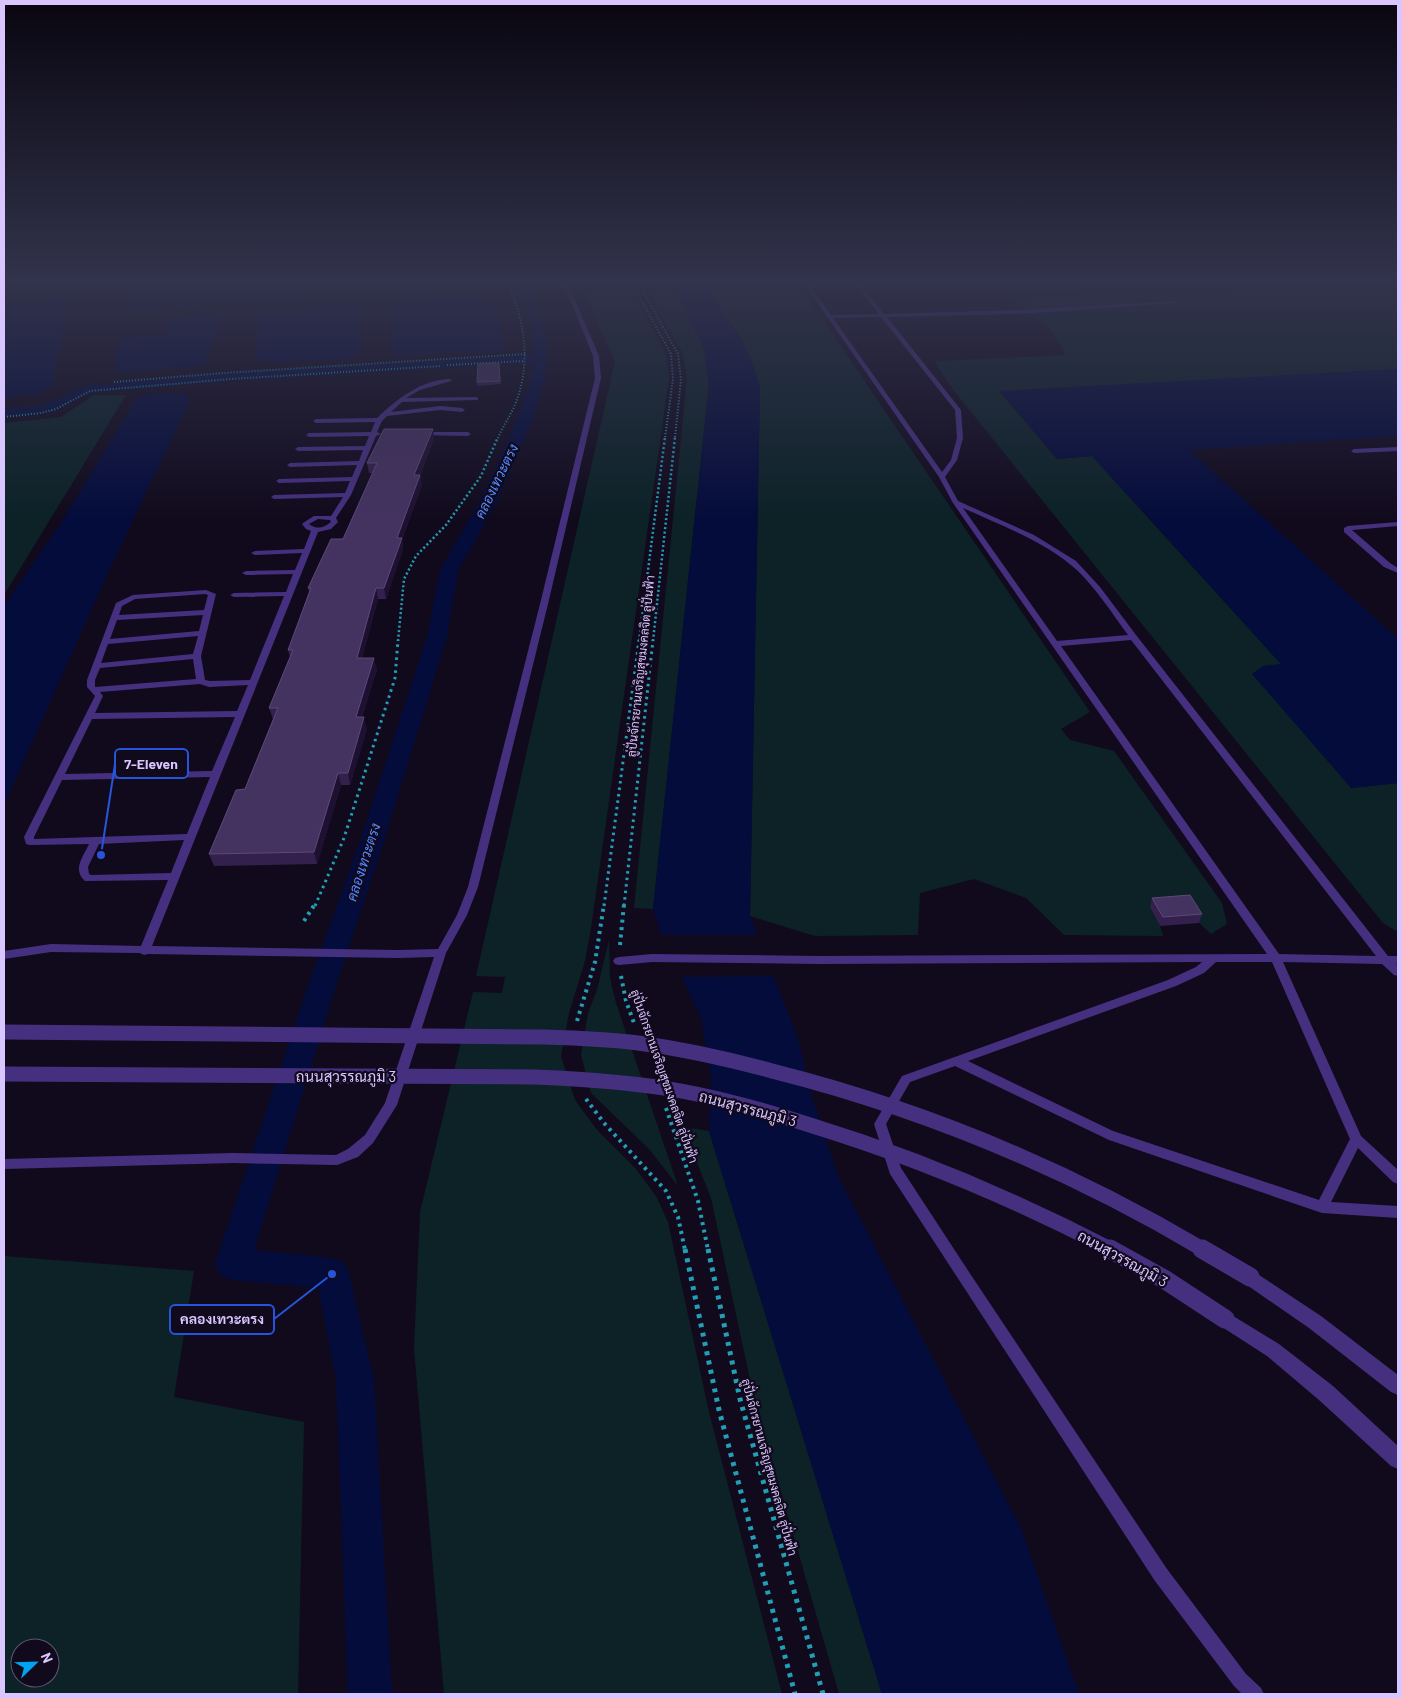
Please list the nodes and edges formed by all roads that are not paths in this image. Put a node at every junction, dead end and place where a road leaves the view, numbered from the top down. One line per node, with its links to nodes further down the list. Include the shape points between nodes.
1 (596, 361): 57 (lane, via 598,378 473,886 462,915)
2 (861, 361): 22 (lane)
3 (921, 361): 22 (lane, via 958,410 960,438 954,460)
4 (449, 380): 6 (lane, via 415,389)
5 (476, 399): 6 (lane)
6 (401, 400): 8 (lane)
7 (462, 410): 8 (lane, via 440,408)
8 (385, 414): 9 (lane)
9 (379, 420): 10 (lane); 11 (lane)
10 (316, 421)
11 (373, 434): 12 (lane); 15 (lane); 16 (lane)
12 (383, 434)
13 (411, 434): 14 (lane)
14 (468, 434)
15 (309, 435)
16 (368, 448): 17 (lane); 20 (lane)
17 (298, 449)
18 (1398, 449): 19 (lane)
19 (1354, 451)
20 (361, 463): 21 (lane); 23 (lane)
21 (290, 465)
22 (942, 477): 27 (lane)
23 (355, 479): 24 (lane); 25 (lane)
24 (279, 481)
25 (348, 495): 26 (lane); 28 (lane)
26 (274, 497)
27 (955, 502): 41 (lane, via 1029,536 1074,564 1096,587); 43 (lane)
28 (333, 518): 30 (lane, via 336,522 332,526); 30 (lane, via 325,516 305,524)
29 (1398, 524): 33 (lane, via 1356,526 1348,528 1348,532 1387,566)
30 (315, 530): 31 (lane)
31 (307, 551): 32 (lane); 34 (lane)
32 (255, 553)
33 (1398, 571)
34 (298, 572): 35 (lane); 36 (lane)
35 (246, 573)
36 (289, 594): 37 (lane); 47 (lane)
37 (234, 595)
38 (208, 612): 39 (lane); 39 (lane, via 212,594 206,592 133,597 119,605); 40 (lane)
39 (114, 618): 42 (lane)
40 (203, 633): 42 (lane); 44 (lane)
41 (1133, 637): 43 (lane); 61 (lane)
42 (105, 642): 45 (lane)
43 (1056, 644): 59 (lane)
44 (197, 656): 45 (lane); 46 (lane)
45 (96, 666): 48 (lane, via 91,680 91,686)
46 (201, 681): 47 (lane, via 209,684); 48 (lane)
47 (253, 682): 49 (lane)
48 (96, 690): 50 (lane, via 100,696)
49 (240, 714): 50 (lane); 51 (lane)
50 (90, 716): 52 (lane)
51 (216, 774): 52 (lane); 53 (lane)
52 (59, 777): 54 (lane, via 29,836 30,842)
53 (191, 837): 54 (lane); 55 (lane)
54 (96, 840): 55 (lane, via 83,868 89,879)
55 (175, 876): 56 (lane)
56 (144, 951): 57 (lane); 58 (lane, via 51,948)
57 (441, 953): 69 (lane, via 391,1105 369,1139 353,1153 337,1160 234,1158)
58 (4, 955)
59 (1276, 958): 60 (lane); 61 (lane); 68 (lane)
60 (1213, 959): 63 (lane, via 652,958); 66 (lane, via 1200,970 1172,983)
61 (1385, 960): 62 (lane); 64 (lane)
62 (1398, 960)
63 (619, 961)
64 (1398, 972)
65 (4, 1032): 73 (street, bridge, via 553,1037 641,1043 706,1054 783,1073 878,1100 992,1144 1105,1196 1250,1277)
66 (956, 1061): 71 (lane, via 1109,1135); 75 (lane, via 906,1079 880,1124 895,1170 1161,1574)
67 (4, 1074): 74 (street, ถนนสุวรรณภูมิ 3, bridge, via 534,1077 682,1091 762,1111 859,1139 964,1181 1034,1211 1154,1274 1280,1356)
68 (1356, 1139): 70 (lane); 71 (lane)
69 (4, 1164)
70 (1398, 1178)
71 (1322, 1207): 72 (lane)
72 (1398, 1212)
73 (1398, 1386)
74 (1398, 1459)
75 (1254, 1694)

